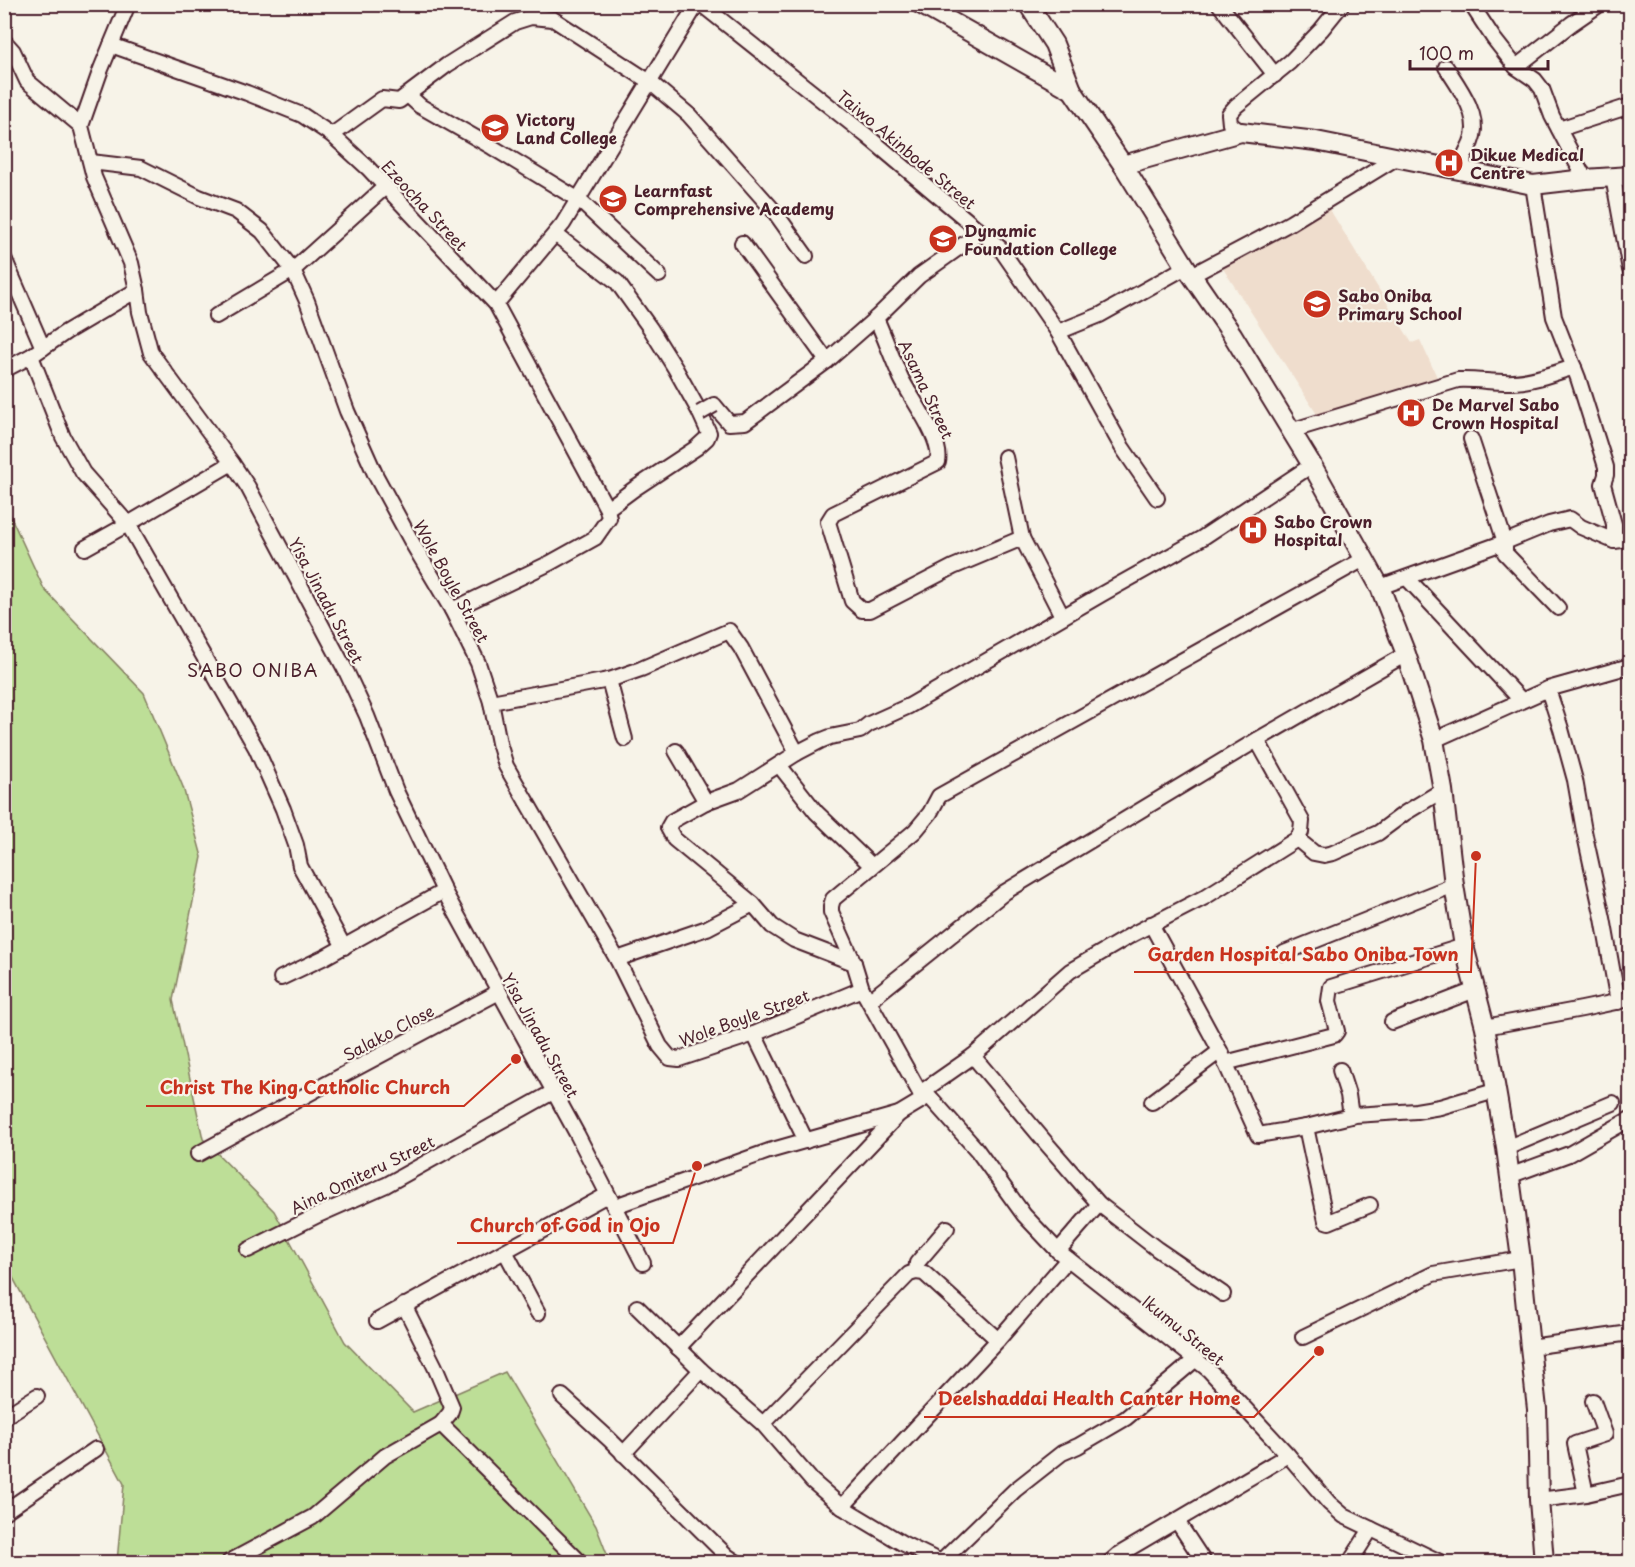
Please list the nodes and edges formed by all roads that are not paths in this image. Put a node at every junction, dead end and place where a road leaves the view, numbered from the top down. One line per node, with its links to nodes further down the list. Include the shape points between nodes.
1 (128, 4): 10 (street)
2 (699, 4): 14 (street); 32 (street, Taiwo Akinbode Street)
3 (920, 4): 15 (main road)
4 (1028, 4): 15 (main road, via 1054,44)
5 (1220, 4): 13 (street)
6 (1342, 4): 13 (street)
7 (1471, 4): 12 (street)
8 (1600, 4): 12 (street)
9 (4, 41): 18 (street, via 14,51 27,81)
10 (111, 45): 18 (street); 21 (street, Ezeocha Street, via 302,115)
11 (1446, 67): 25 (street, via 1475,124 1470,147 1462,159)
12 (1515, 67): 19 (street, via 1542,89)
13 (1275, 75): 20 (street, via 1229,114 1230,124)
14 (650, 82): 16 (street, via 553,19 531,17 515,22 447,65); 30 (street); 34 (street, via 689,115 774,211)
15 (1072, 90): 24 (main road)
16 (404, 98): 21 (street, via 382,99); 30 (street)
17 (1630, 106): 19 (street)
18 (81, 126): 23 (street, Yisa Jinadu Street)
19 (1559, 129): 27 (street)
20 (1241, 132): 22 (main road, via 1316,141); 24 (main road)
21 (332, 135): 29 (street, Ezeocha Street)
22 (1396, 158): 25 (main road); 38 (street, via 1290,223)
23 (91, 162): 36 (street, Wole Boyle Street, via 141,168 236,211 262,231); 40 (street, Yisa Jinadu Street, via 131,263)
24 (1123, 165): 38 (main road)
25 (1464, 171): 28 (main road)
26 (1622, 177): 27 (main road); 37 (street)
27 (1585, 178): 28 (main road)
28 (1533, 185): 47 (street, via 1554,317)
29 (385, 187): 36 (street); 41 (street, Ezeocha Street)
30 (579, 200): 31 (street); 39 (street)
31 (558, 230): 41 (street); 49 (street, via 617,282 650,328)
32 (981, 232): 43 (street, via 919,276); 44 (street, Taiwo Akinbode Street, via 1000,248)
33 (742, 243): 46 (street)
34 (806, 256)
35 (4, 258): 45 (street)
36 (293, 270): 42 (street); 67 (street, Wole Boyle Street, via 376,476)
37 (1630, 270)
38 (1189, 271): 44 (street); 50 (main road)
39 (659, 275)
40 (137, 290): 45 (street); 53 (street, Yisa Jinadu Street, via 151,353)
41 (496, 304): 56 (street, Ezeocha Street)
42 (216, 316)
43 (876, 318): 46 (street); 58 (street, Asama Street, via 902,380 928,423 939,456 938,462 833,514 828,522 852,601 862,610 870,610 953,567)
44 (1058, 333): 55 (street, Taiwo Akinbode Street, via 1122,447)
45 (37, 352): 48 (street); 57 (street, via 63,437 82,473)
46 (827, 361): 49 (street, bridge, via 745,422 729,423 714,405)
47 (1574, 367): 50 (street, via 1517,382 1458,380); 61 (street, via 1606,467 1603,484 1614,524)
48 (4, 370)
49 (700, 412): 56 (street, via 709,433 707,438)
50 (1290, 431): 54 (main road)
51 (1471, 439): 60 (street)
52 (1005, 457): 58 (street)
53 (232, 463): 57 (street); 86 (street, Yisa Jinadu Street, via 342,663)
54 (1312, 465): 63 (main road); 68 (street, via 1202,537)
55 (1157, 498)
56 (607, 509): 67 (street, via 609,518 595,538)
57 (128, 524): 62 (street); 90 (street, via 256,748 283,809 300,866)
58 (1022, 538): 68 (street)
59 (1630, 539): 61 (street)
60 (1504, 542): 61 (street, via 1570,519); 64 (street); 66 (street, via 1505,553)
61 (1614, 542)
62 (85, 548)
63 (1364, 559): 65 (main road); 84 (street, via 947,791 939,796 915,831)
64 (1407, 578): 65 (street); 73 (street)
65 (1380, 587): 69 (main road)
66 (1558, 608)
67 (452, 610): 74 (street, Wole Boyle Street, via 478,663)
68 (1062, 616): 79 (street, via 909,706 865,728 830,737)
69 (1406, 654): 76 (street, Wole Boyle Street); 77 (main road)
70 (1630, 666): 72 (street)
71 (609, 680): 74 (street); 75 (street); 79 (street, via 729,631)
72 (1548, 689): 73 (street); 98 (street, via 1575,780)
73 (1521, 700): 77 (street)
74 (491, 702): 92 (street, Wole Boyle Street, via 506,766)
75 (625, 739)
76 (1257, 740): 83 (street, via 1302,821); 97 (street, Wole Boyle Street, via 1005,892)
77 (1434, 740): 81 (main road)
78 (676, 752): 82 (street)
79 (797, 753): 80 (street)
80 (779, 765): 82 (street, via 739,790); 84 (street, via 816,812)
81 (1443, 790): 83 (street, via 1377,833 1333,853 1314,853); 85 (main road)
82 (706, 802): 87 (street, via 672,820 668,828 674,839)
83 (1297, 839): 88 (street, via 1204,897)
84 (872, 866): 93 (street, Ikumu Street, via 833,899 831,906)
85 (1455, 885): 89 (main road); 91 (street)
86 (444, 891): 90 (street); 96 (street, Yisa Jinadu Street)
87 (753, 904): 92 (street, via 707,928); 93 (street, via 772,926 794,940)
88 (1151, 924): 102 (street, via 1070,971); 103 (street)
89 (1464, 946): 95 (main road); 103 (street, via 1331,987 1334,1035)
90 (344, 947): 94 (street)
91 (1284, 953)
92 (617, 959): 101 (street, Wole Boyle Street, via 660,1047 670,1058 679,1059)
93 (854, 963): 97 (street, Ikumu Street)
94 (281, 978)
95 (1475, 990): 99 (street); 100 (main road)
96 (499, 992): 106 (street, Yisa Jinadu Street); 116 (street, Salako Close)
97 (865, 995): 101 (street, Wole Boyle Street); 107 (street, Ikumu Street)
98 (1624, 1000): 100 (street)
99 (1392, 1022)
100 (1485, 1027): 105 (main road)
101 (754, 1034): 114 (street)
102 (973, 1056): 107 (street); 119 (street)
103 (1222, 1057): 108 (street); 113 (street, via 1258,1135)
104 (1340, 1070): 111 (street)
105 (1495, 1091): 111 (street, via 1440,1107); 115 (main road)
106 (553, 1092): 118 (street, Yisa Jinadu Street); 122 (street, Aina Omiteru Street, via 386,1185)
107 (925, 1094): 110 (street); 124 (street, Ikumu Street, via 977,1150 1024,1215)
108 (1152, 1102)
109 (1612, 1103): 115 (street)
110 (899, 1114): 114 (street); 137 (street)
111 (1351, 1116): 113 (street)
112 (1630, 1119): 117 (street, via 1569,1154)
113 (1306, 1127): 120 (street, via 1326,1221)
114 (806, 1142): 118 (street)
115 (1506, 1148): 117 (main road)
116 (198, 1154)
117 (1509, 1176): 125 (main road)
118 (611, 1200): 123 (street); 126 (street, Yisa Jinadu Street)
119 (1099, 1204): 124 (street); 128 (street)
120 (1370, 1205)
121 (947, 1228): 127 (street, via 917,1263)
122 (248, 1250)
123 (505, 1251): 129 (street); 131 (street)
124 (1063, 1255): 135 (street); 138 (street, Ikumu Street)
125 (1521, 1259): 134 (street, via 1433,1274); 136 (main road)
126 (643, 1263)
127 (916, 1272): 135 (street, via 924,1273); 145 (street, via 909,1274)
128 (1223, 1294)
129 (404, 1305): 132 (street); 144 (street, via 452,1407)
130 (637, 1307): 137 (street)
131 (538, 1312)
132 (377, 1321)
133 (1630, 1333): 136 (street)
134 (1303, 1337)
135 (998, 1340): 152 (street)
136 (1530, 1347): 151 (main road, via 1538,1409)
137 (678, 1348): 139 (street)
138 (1196, 1359): 148 (street, Ikumu Street); 156 (street, via 1126,1418 1062,1453 1015,1490)
139 (701, 1370): 145 (street); 147 (street)
140 (37, 1396): 143 (street)
141 (562, 1396): 147 (street)
142 (1593, 1401): 150 (street, via 1605,1434 1575,1444)
143 (4, 1417)
144 (441, 1424): 157 (street, via 385,1456 313,1517); 158 (street)
145 (763, 1424): 152 (street, via 812,1481)
146 (96, 1449): 153 (street)
147 (623, 1454): 159 (street)
148 (1288, 1455): 154 (street); 155 (street, Ikumu Street, via 1329,1503 1344,1516)
149 (1630, 1484): 150 (street)
150 (1586, 1494): 151 (street)
151 (1539, 1500): 164 (main road)
152 (842, 1507): 156 (street)
153 (4, 1512)
154 (1177, 1521): 160 (street); 161 (street)
155 (1371, 1529): 162 (street); 163 (street, Ikumu Street)
156 (941, 1562)
157 (230, 1563)
158 (580, 1563)
159 (736, 1563)
160 (1110, 1563)
161 (1204, 1563)
162 (1350, 1563)
163 (1440, 1563)
164 (1544, 1563)

